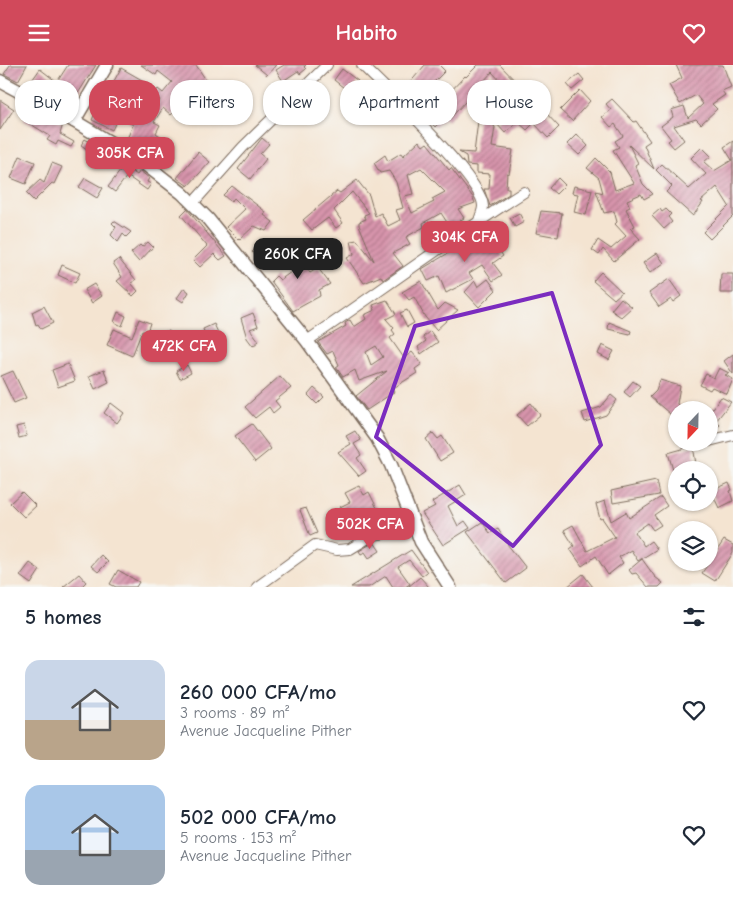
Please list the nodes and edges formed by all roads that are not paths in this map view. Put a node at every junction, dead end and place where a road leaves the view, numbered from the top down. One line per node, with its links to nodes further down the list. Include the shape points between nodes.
1 (107, 65): 6 (street)
2 (327, 65): 9 (street, via 243,147)
3 (362, 65): 10 (street, via 434,137 478,191 483,206)
4 (0, 81): 5 (street)
5 (15, 89)
6 (79, 113)
7 (79, 124): 9 (street, via 141,161)
8 (524, 192): 10 (street)
9 (193, 203): 11 (street)
10 (479, 221): 11 (street)
11 (307, 341): 14 (street, via 378,438)
12 (733, 435): 13 (street)
13 (718, 439)
14 (416, 528): 15 (street, via 373,535 350,549 315,545); 16 (street, via 426,552)
15 (257, 587)
16 (450, 587)

